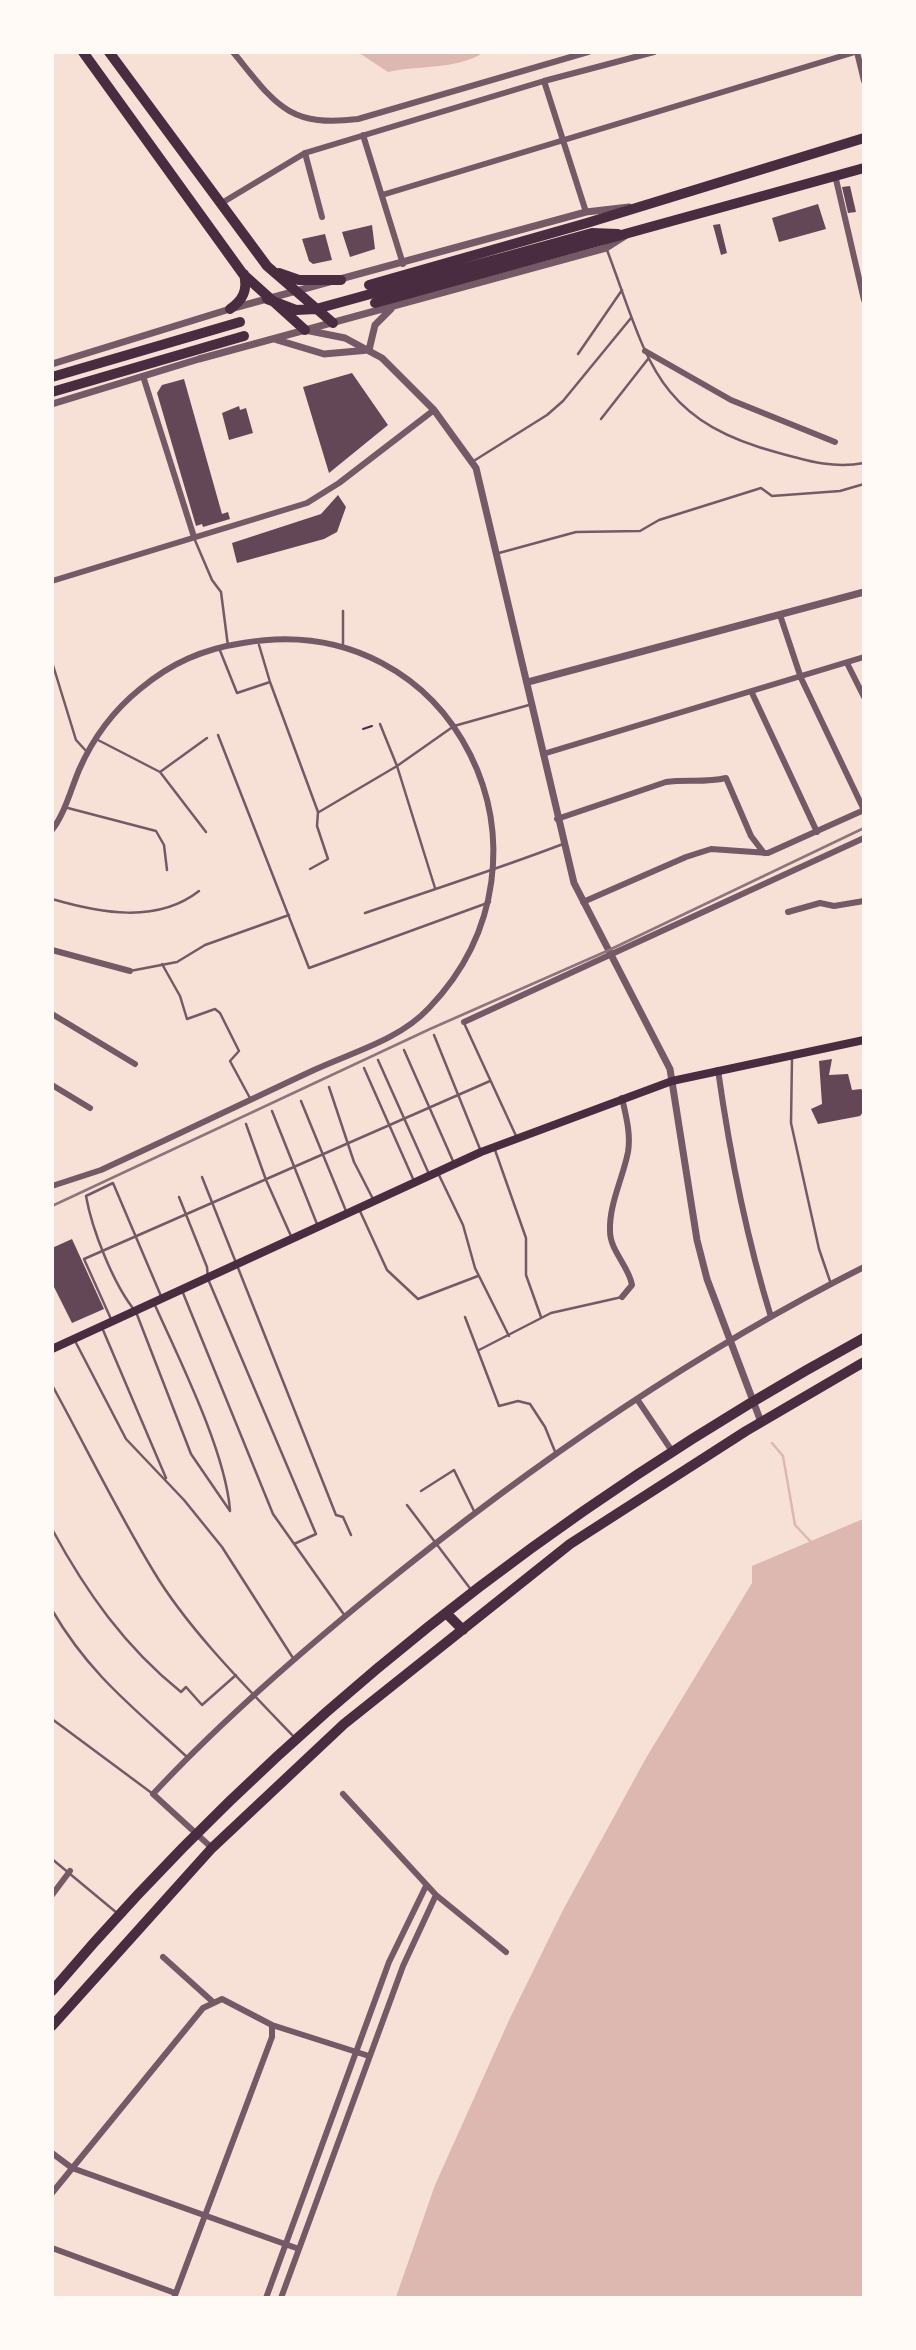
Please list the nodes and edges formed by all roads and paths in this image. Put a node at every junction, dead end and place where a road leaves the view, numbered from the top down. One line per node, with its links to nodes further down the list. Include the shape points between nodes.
1 (83, 52): 24 (main road)
2 (109, 52): 16 (main road)
3 (233, 52): 4 (street, via 272,99 295,116 327,123 358,119)
4 (589, 52)
5 (654, 52): 7 (street)
6 (856, 52): 8 (street); 11 (street)
7 (544, 81): 9 (street); 11 (street)
8 (863, 81)
9 (363, 135): 12 (street); 15 (street)
10 (863, 138): 17 (main road)
11 (562, 140): 15 (street); 18 (street)
12 (305, 153): 16 (street); 19 (street)
13 (863, 168): 14 (main road)
14 (835, 175): 20 (main road); 30 (street)
15 (382, 195): 22 (street)
16 (220, 204): 23 (main road)
17 (636, 206): 18 (street); 26 (main road)
18 (586, 212): 22 (street)
19 (322, 217)
20 (626, 235): 21 (street); 31 (main road); 34 (main road, via 592,233)
21 (606, 248): 27 (lane); 32 (street)
22 (403, 264): 25 (street)
23 (267, 266): 25 (main road, via 299,280); 28 (main road)
24 (243, 274): 29 (main road); 33 (main road, via 246,290)
25 (341, 281): 28 (street)
26 (369, 285)
27 (622, 289): 35 (lane); 44 (lane)
28 (295, 291): 29 (street); 34 (main road)
29 (267, 299): 33 (street); 34 (main road, via 296,310); 38 (main road)
30 (863, 300)
31 (375, 303)
32 (399, 305): 37 (street); 42 (street, via 381,317)
33 (230, 309): 46 (street)
34 (316, 309): 37 (main road)
35 (632, 318): 43 (lane); 54 (lane, via 563,401)
36 (240, 322): 48 (main road)
37 (333, 323): 38 (street); 40 (street)
38 (306, 330): 40 (street); 41 (street)
39 (244, 336): 49 (main road)
40 (345, 338): 42 (street)
41 (274, 339): 42 (street, via 324,354); 47 (street)
42 (369, 350): 51 (street, via 394,368)
43 (645, 351): 45 (lane); 53 (street, via 731,400)
44 (578, 354)
45 (648, 359): 52 (lane); 55 (lane, via 672,397 723,434 821,464)
46 (52, 364)
47 (143, 376): 50 (street); 57 (street)
48 (52, 377)
49 (52, 392)
50 (52, 404)
51 (434, 410): 54 (street); 57 (street, via 307,503)
52 (601, 419)
53 (835, 442)
54 (472, 462): 58 (street)
55 (863, 463)
56 (863, 484): 58 (lane, via 840,491 772,496 763,488 659,520 640,531 576,533)
57 (194, 537): 59 (street); 64 (lane, via 221,592)
58 (499, 553): 72 (street)
59 (52, 581)
60 (863, 592): 62 (street)
61 (344, 611): 66 (lane)
62 (780, 615): 70 (street); 72 (street)
63 (257, 640): 64 (street); 66 (street, via 293,638); 71 (lane)
64 (228, 646): 65 (street)
65 (219, 648): 71 (lane, via 237,692); 80 (street, via 184,659 139,690)
66 (343, 648): 77 (street, via 411,681)
67 (863, 657): 69 (street)
68 (52, 662): 82 (lane, via 76,740)
69 (847, 663): 70 (street); 74 (street)
70 (801, 678): 73 (street); 87 (street)
71 (270, 682): 88 (lane)
72 (528, 682): 75 (street)
73 (752, 693): 83 (street); 92 (street)
74 (863, 697)
75 (533, 704): 77 (lane); 83 (street)
76 (380, 724): 78 (path); 84 (lane)
77 (454, 726): 84 (lane); 96 (street, via 471,752 484,786)
78 (363, 729)
79 (218, 735): 107 (lane)
80 (95, 738): 82 (street); 85 (lane)
81 (207, 738): 85 (lane)
82 (87, 752): 86 (street)
83 (543, 754): 89 (street)
84 (397, 766): 88 (lane); 99 (lane)
85 (160, 772): 91 (lane)
86 (64, 807): 90 (street); 98 (lane, via 156,831 164,845)
87 (863, 810): 92 (street)
88 (318, 812): 97 (lane, via 317,826 328,859)
89 (557, 819): 94 (street); 95 (street, via 666,782 726,778 751,836)
90 (52, 830)
91 (206, 832)
92 (817, 832): 95 (street)
93 (863, 838): 109 (street)
94 (563, 844): 96 (lane); 104 (street)
95 (764, 853): 104 (street, via 711,849)
96 (494, 867): 99 (lane); 103 (street)
97 (310, 869)
98 (167, 870)
99 (435, 888): 106 (lane)
100 (199, 891): 101 (lane, via 174,906 118,913)
101 (52, 900)
102 (863, 901): 105 (street, via 834,906 820,903)
103 (490, 902): 107 (lane, via 309,968); 128 (street, via 456,978 409,1028)
104 (583, 902): 109 (street)
105 (788, 912)
106 (365, 913)
107 (289, 915): 110 (lane, via 205,945 177,962)
108 (52, 950): 111 (street)
109 (610, 955): 113 (street); 123 (street, via 670,1069)
110 (162, 964): 111 (lane); 128 (lane, via 187,1019 215,1009 220,1013 239,1051 230,1061)
111 (130, 971)
112 (52, 1014): 119 (street)
113 (464, 1022): 122 (lane)
114 (434, 1035): 126 (lane)
115 (863, 1041): 117 (main road)
116 (404, 1050): 131 (lane)
117 (792, 1055): 121 (main road); 162 (lane, via 791,1123)
118 (378, 1060): 133 (lane)
119 (135, 1064)
120 (365, 1068): 135 (lane)
121 (718, 1070): 123 (main road); 169 (street, via 732,1170)
122 (490, 1081): 126 (lane); 136 (lane)
123 (672, 1081): 127 (main road); 175 (street, via 697,1240)
124 (52, 1085): 130 (street)
125 (329, 1087): 137 (lane)
126 (457, 1095): 131 (lane); 139 (lane)
127 (622, 1098): 136 (main road); 164 (street, via 628,1152 610,1231 632,1285)
128 (251, 1100): 147 (street, via 102,1170)
129 (301, 1101): 140 (lane)
130 (90, 1108)
131 (428, 1108): 133 (lane); 141 (lane)
132 (272, 1111): 142 (lane)
133 (402, 1120): 135 (lane); 143 (lane)
134 (246, 1124): 145 (lane)
135 (388, 1125): 137 (lane); 146 (lane)
136 (517, 1138): 138 (main road)
137 (348, 1144): 140 (lane); 149 (lane)
138 (494, 1147): 139 (main road); 168 (lane, via 526,1238 526,1275)
139 (481, 1152): 141 (main road)
140 (323, 1155): 142 (lane); 152 (lane)
141 (455, 1164): 143 (main road)
142 (295, 1168): 145 (lane); 154 (lane)
143 (434, 1175): 146 (main road); 160 (lane, via 463,1225)
144 (202, 1177): 150 (lane)
145 (266, 1180): 150 (lane); 156 (lane)
146 (416, 1184): 149 (main road)
147 (52, 1186)
148 (179, 1197): 153 (lane)
149 (374, 1202): 151 (main road)
150 (212, 1204): 153 (lane); 158 (lane)
151 (359, 1209): 152 (main road); 160 (lane, via 387,1270 418,1299)
152 (347, 1214): 154 (main road)
153 (186, 1216): 155 (lane); 161 (lane)
154 (318, 1227): 156 (main road)
155 (136, 1238): 157 (lane); 157 (lane, via 113,1183 86,1196); 165 (lane)
156 (292, 1239): 158 (main road)
157 (105, 1252): 166 (lane, via 125,1299); 170 (lane, via 84,1259)
158 (237, 1264): 161 (main road); 190 (lane, via 336,1515 343,1517)
159 (863, 1268): 162 (street)
160 (478, 1276): 172 (lane)
161 (208, 1279): 163 (main road); 191 (lane, via 316,1534)
162 (831, 1284): 169 (street)
163 (182, 1291): 165 (main road); 191 (lane, via 273,1514)
164 (622, 1297): 168 (lane)
165 (158, 1301): 166 (main road); 166 (lane, via 228,1492 230,1511 191,1454)
166 (136, 1312): 170 (main road)
167 (465, 1317): 177 (lane)
168 (541, 1317): 172 (lane)
169 (771, 1317): 175 (street)
170 (112, 1322): 171 (main road)
171 (102, 1327): 174 (main road); 185 (lane)
172 (509, 1336): 177 (lane)
173 (863, 1338): 181 (main road)
174 (74, 1339): 176 (main road); 185 (lane, via 125,1439)
175 (729, 1341): 180 (street); 181 (street)
176 (52, 1349)
177 (478, 1350): 184 (lane, via 499,1406 518,1401 530,1404)
178 (863, 1362): 182 (main road)
179 (52, 1385): 199 (lane, via 154,1573)
180 (637, 1398): 183 (street); 184 (street)
181 (752, 1400): 182 (street); 183 (main road)
182 (761, 1422): 197 (main road, via 569,1545)
183 (672, 1451): 193 (main road, via 568,1520)
184 (556, 1454): 188 (street)
185 (167, 1481): 198 (lane, via 222,1547)
186 (421, 1490): 188 (lane, via 454,1470)
187 (407, 1505): 192 (lane)
188 (475, 1513): 192 (street)
189 (52, 1529): 199 (lane, via 103,1611 144,1662 181,1692 186,1687 202,1705)
190 (351, 1535)
191 (295, 1544): 196 (lane)
192 (434, 1544): 193 (lane); 196 (street)
193 (474, 1594): 195 (main road)
194 (52, 1610): 203 (lane, via 95,1672)
195 (448, 1615): 197 (main road); 202 (main road)
196 (345, 1616): 198 (street)
197 (463, 1630): 207 (main road, via 344,1724)
198 (293, 1658): 200 (street)
199 (236, 1675): 200 (lane)
200 (254, 1696): 202 (lane); 203 (street)
201 (52, 1719): 204 (lane)
202 (296, 1739): 206 (main road)
203 (187, 1757): 204 (street)
204 (153, 1794): 206 (street)
205 (343, 1794): 210 (street)
206 (195, 1834): 207 (street); 213 (main road)
207 (212, 1848): 219 (main road)
208 (52, 1859): 209 (lane)
209 (70, 1871): 211 (street); 213 (lane)
210 (426, 1886): 212 (street); 220 (street, via 389,1962)
211 (52, 1895)
212 (436, 1895): 214 (street); 221 (street)
213 (120, 1915): 216 (main road)
214 (506, 1952)
215 (163, 1957): 217 (street)
216 (52, 1991)
217 (213, 2002): 218 (street, via 222,1999); 223 (street, via 203,2008)
218 (272, 2025): 220 (street); 225 (street, via 272,2037)
219 (52, 2026)
220 (356, 2052): 221 (street); 226 (street)
221 (369, 2056): 228 (street)
222 (52, 2152): 223 (street)
223 (72, 2168): 224 (street); 225 (street)
224 (52, 2193)
225 (205, 2215): 226 (street); 229 (street)
226 (286, 2244): 228 (street); 230 (street)
227 (52, 2248): 229 (street)
228 (299, 2249): 231 (street)
229 (174, 2295)
230 (267, 2298)
231 (281, 2298)

